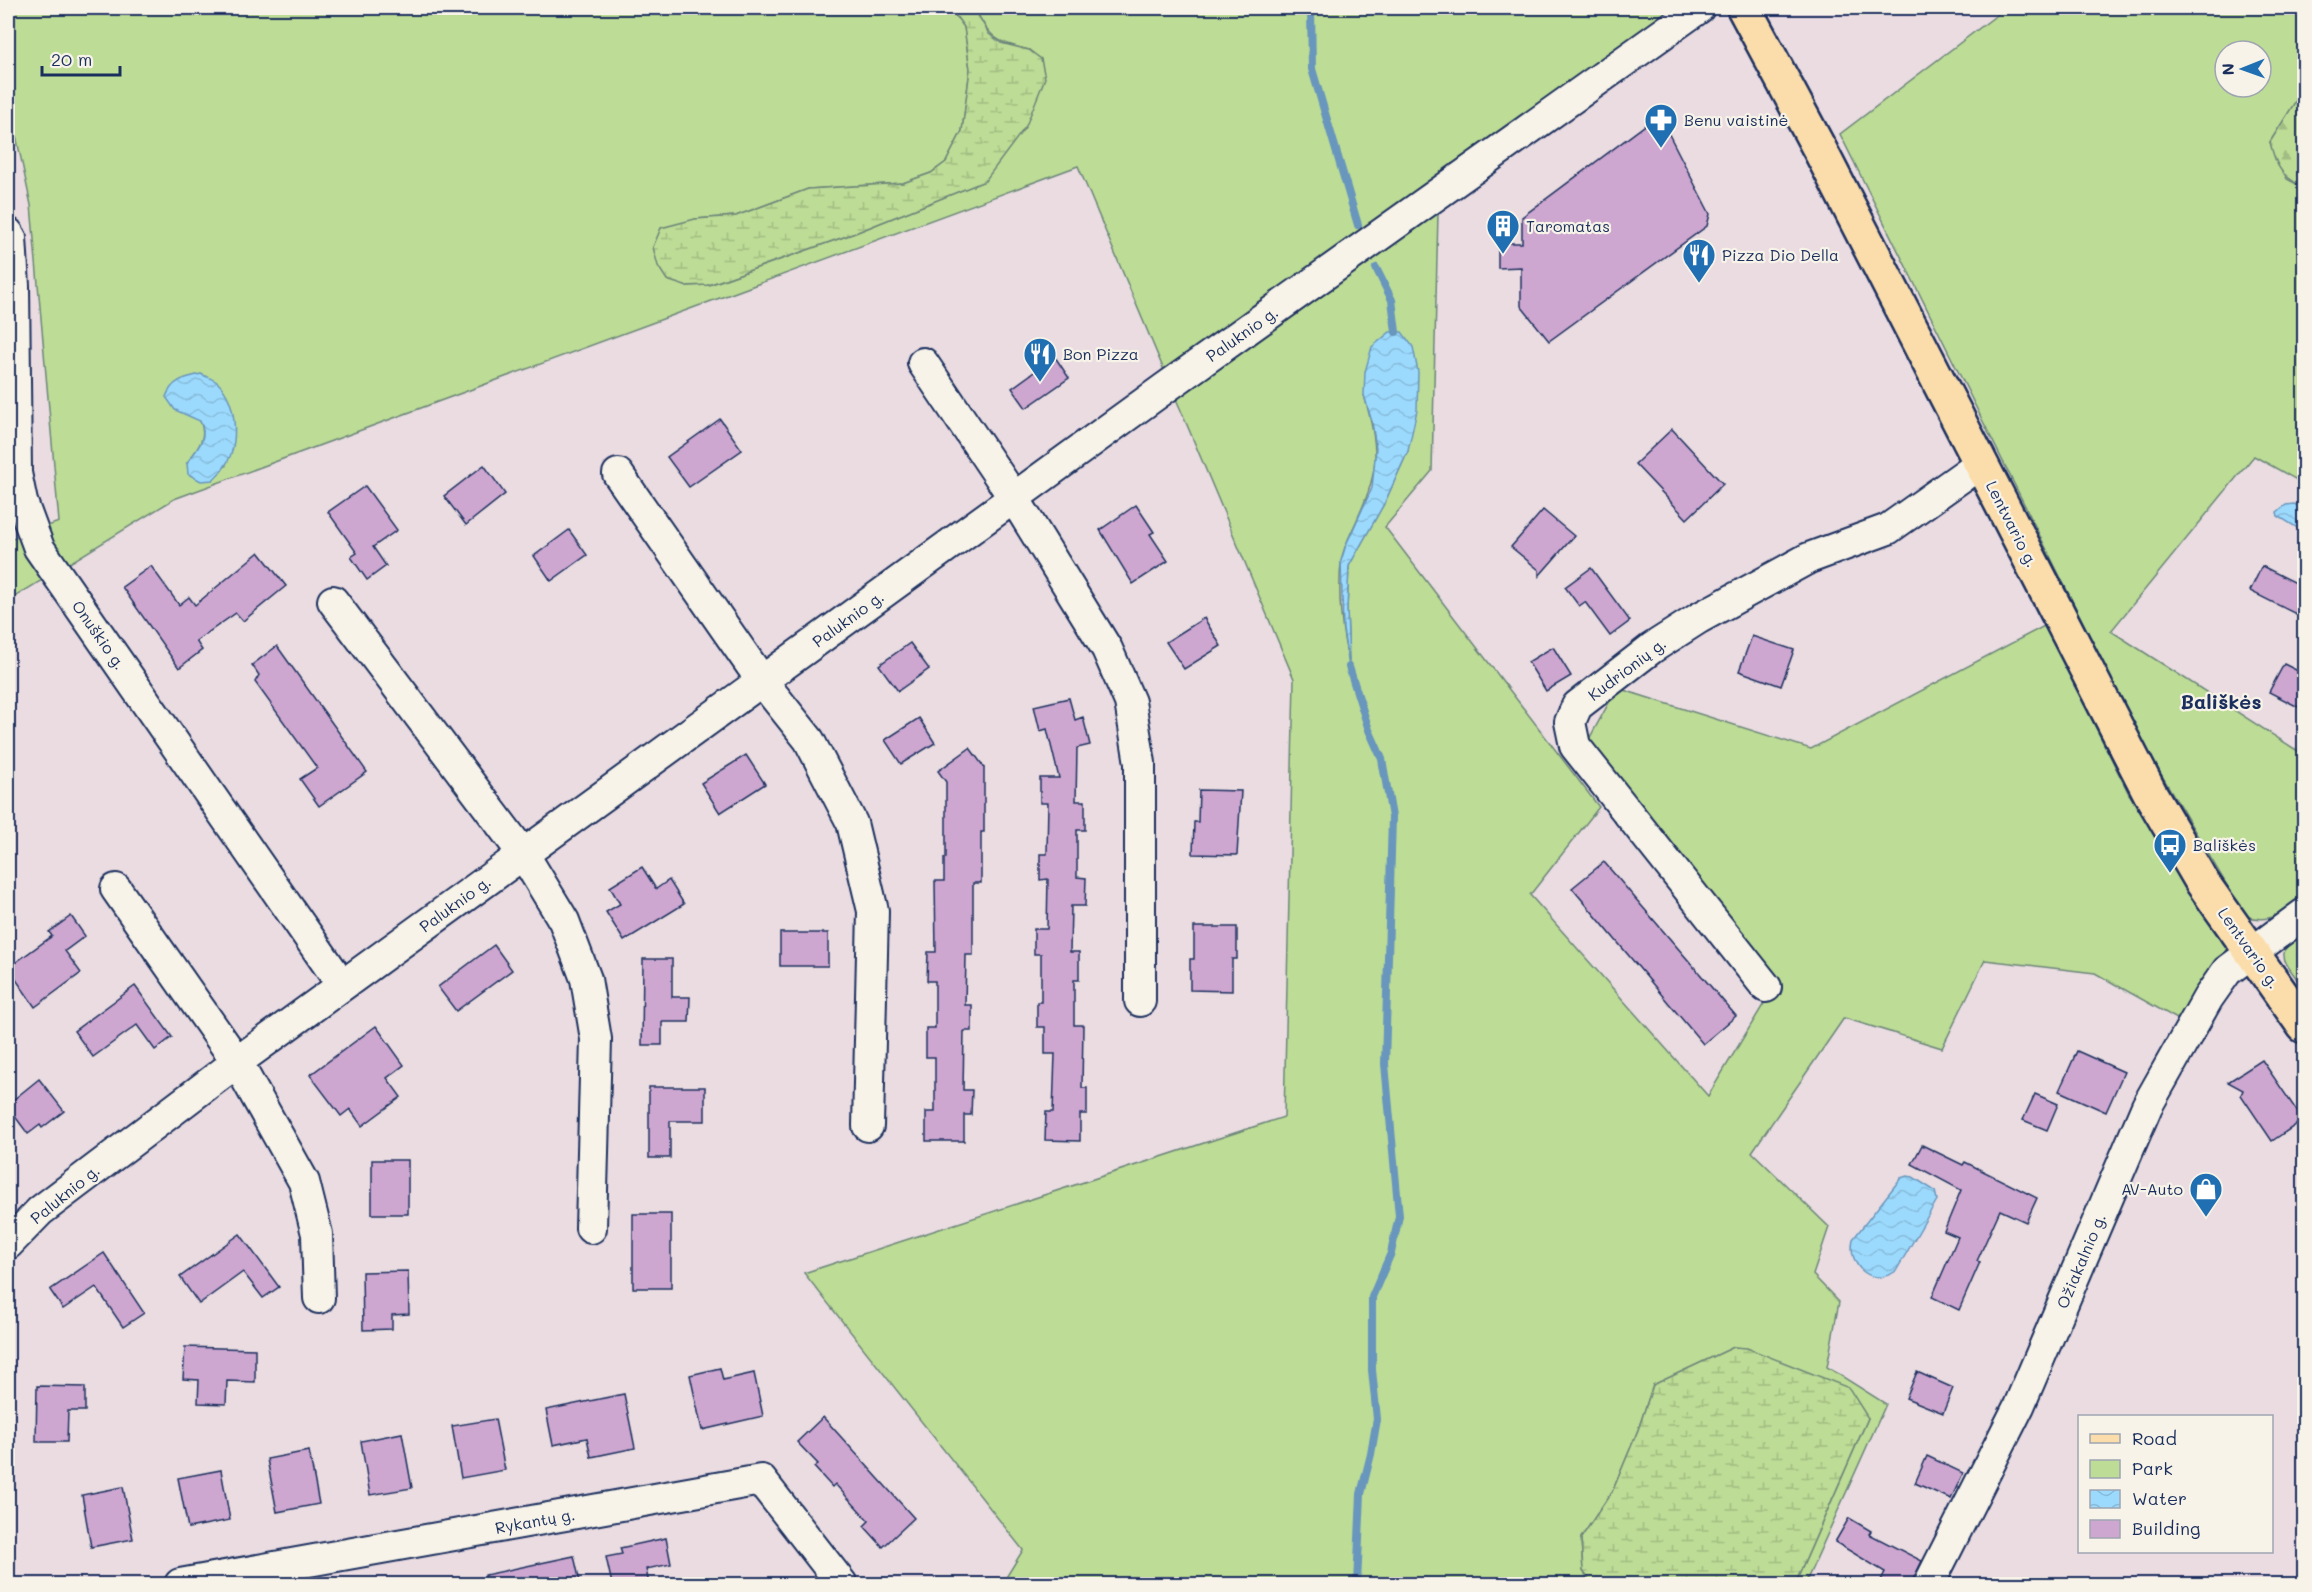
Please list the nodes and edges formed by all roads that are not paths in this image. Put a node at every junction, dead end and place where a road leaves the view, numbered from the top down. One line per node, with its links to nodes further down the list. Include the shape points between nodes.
1 (1699, 8): 7 (street, Paluknio g.)
2 (1744, 8): 5 (main road, Lentvario g.)
3 (8, 233): 14 (street, Onuškio g., via 14,286 16,473 39,548)
4 (923, 363): 7 (street)
5 (1981, 463): 13 (main road, Lentvario g., via 2150,793 2202,882); 15 (street, Kudrionių g., via 1888,529 1809,558 1699,618 1652,648 1577,706 1570,722 1575,746)
6 (618, 474): 9 (street)
7 (1014, 498): 9 (street, Paluknio g.); 16 (street, via 1107,649 1130,702 1140,763)
8 (333, 601): 10 (street)
9 (762, 681): 10 (street, Paluknio g.); 19 (street, via 809,741 852,823 873,911)
10 (524, 855): 14 (street, Paluknio g.); 20 (street, via 564,921 586,979 596,1039)
11 (116, 889): 18 (street)
12 (2304, 914): 13 (street, Ožiakalnio g.)
13 (2252, 952): 17 (main road, Lentvario g.); 25 (street, Ožiakalnio g., via 2227,971 2208,998 2147,1106 2019,1406)
14 (342, 985): 18 (street, Paluknio g.)
15 (1766, 987)
16 (1140, 1001)
17 (2304, 1026)
18 (237, 1062): 21 (street, Paluknio g., via 40,1211); 22 (street, via 304,1182 317,1234)
19 (868, 1126)
20 (591, 1228)
21 (8, 1244)
22 (319, 1298)
23 (180, 1584): 24 (street, Rykantų g., via 761,1480)
24 (842, 1584)
25 (1929, 1584)

